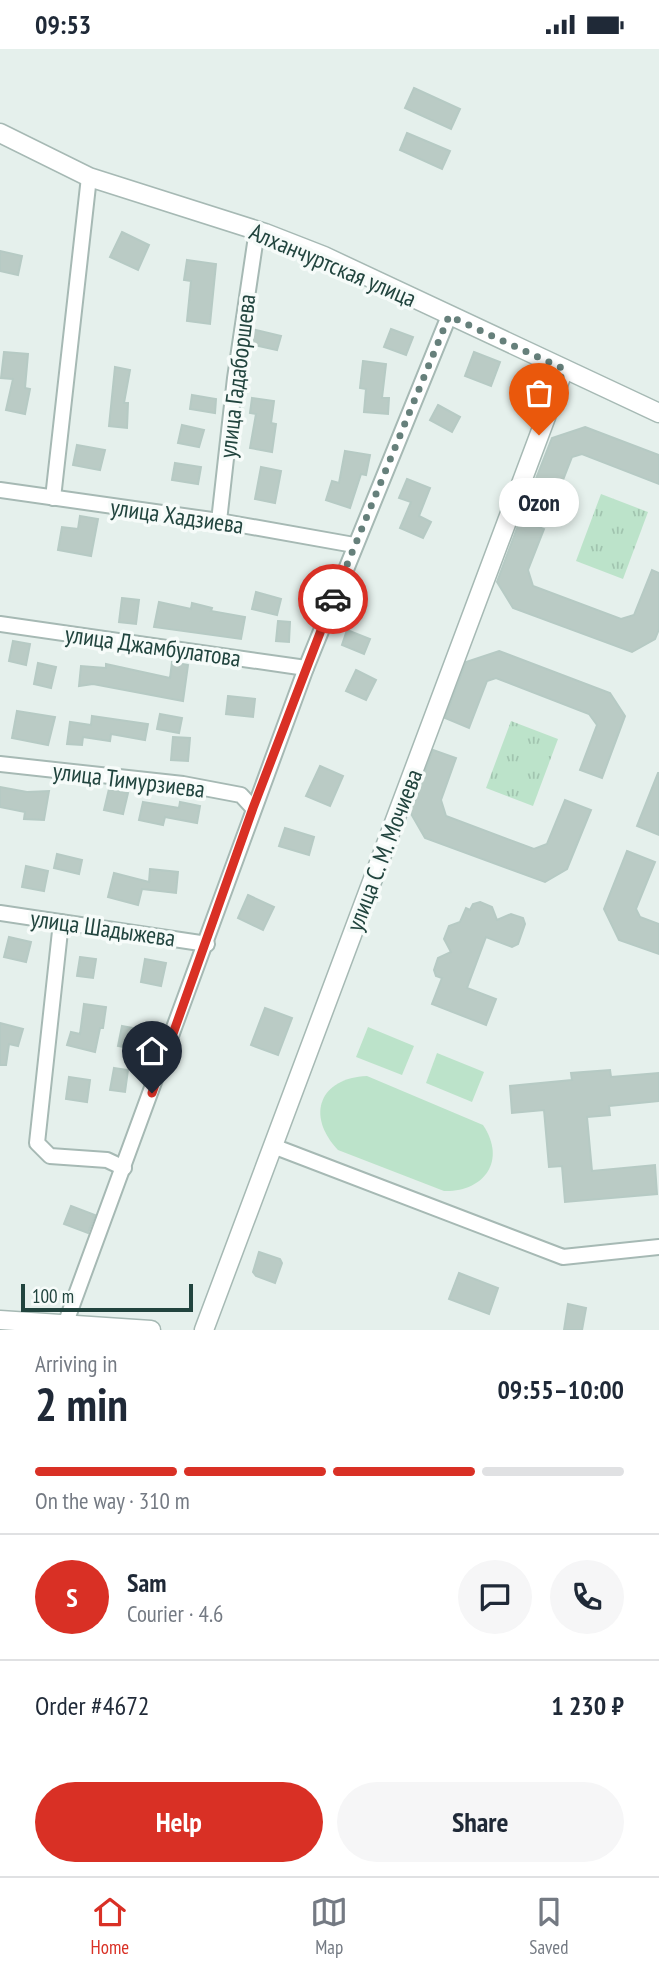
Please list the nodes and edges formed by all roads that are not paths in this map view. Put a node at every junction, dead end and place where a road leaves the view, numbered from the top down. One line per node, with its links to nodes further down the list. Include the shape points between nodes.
1 (0, 133): 2 (street, Алханчуртская улица)
2 (89, 177): 3 (street, Алханчуртская улица); 8 (street)
3 (257, 230): 4 (street, Алханчуртская улица, via 324,256); 9 (street, улица Гадаборшева)
4 (449, 316): 5 (street, Алханчуртская улица); 10 (street)
5 (564, 369): 6 (street, Алханчуртская улица); 18 (street, улица С. М. Мочиева)
6 (659, 413)
7 (0, 490): 8 (street, улица Хадзиева)
8 (54, 498): 9 (street, улица Хадзиева)
9 (219, 521): 10 (street, улица Хадзиева)
10 (354, 545): 12 (street)
11 (0, 624): 12 (street, улица Джамбулатова)
12 (306, 668): 14 (street)
13 (0, 764): 14 (street, улица Тимурзиева, via 183,784 241,795)
14 (253, 808): 17 (street)
15 (0, 913): 16 (street, улица Шадыжева)
16 (61, 922): 17 (street, улица Шадыжева); 19 (street, via 37,1143 50,1156 107,1160)
17 (206, 944): 19 (street)
18 (273, 1146): 20 (street, via 562,1257); 24 (street, улица С. М. Мочиева)
19 (124, 1168): 22 (street)
20 (659, 1247)
21 (0, 1320): 22 (street)
22 (66, 1322): 23 (street)
23 (151, 1330)
24 (204, 1330)

